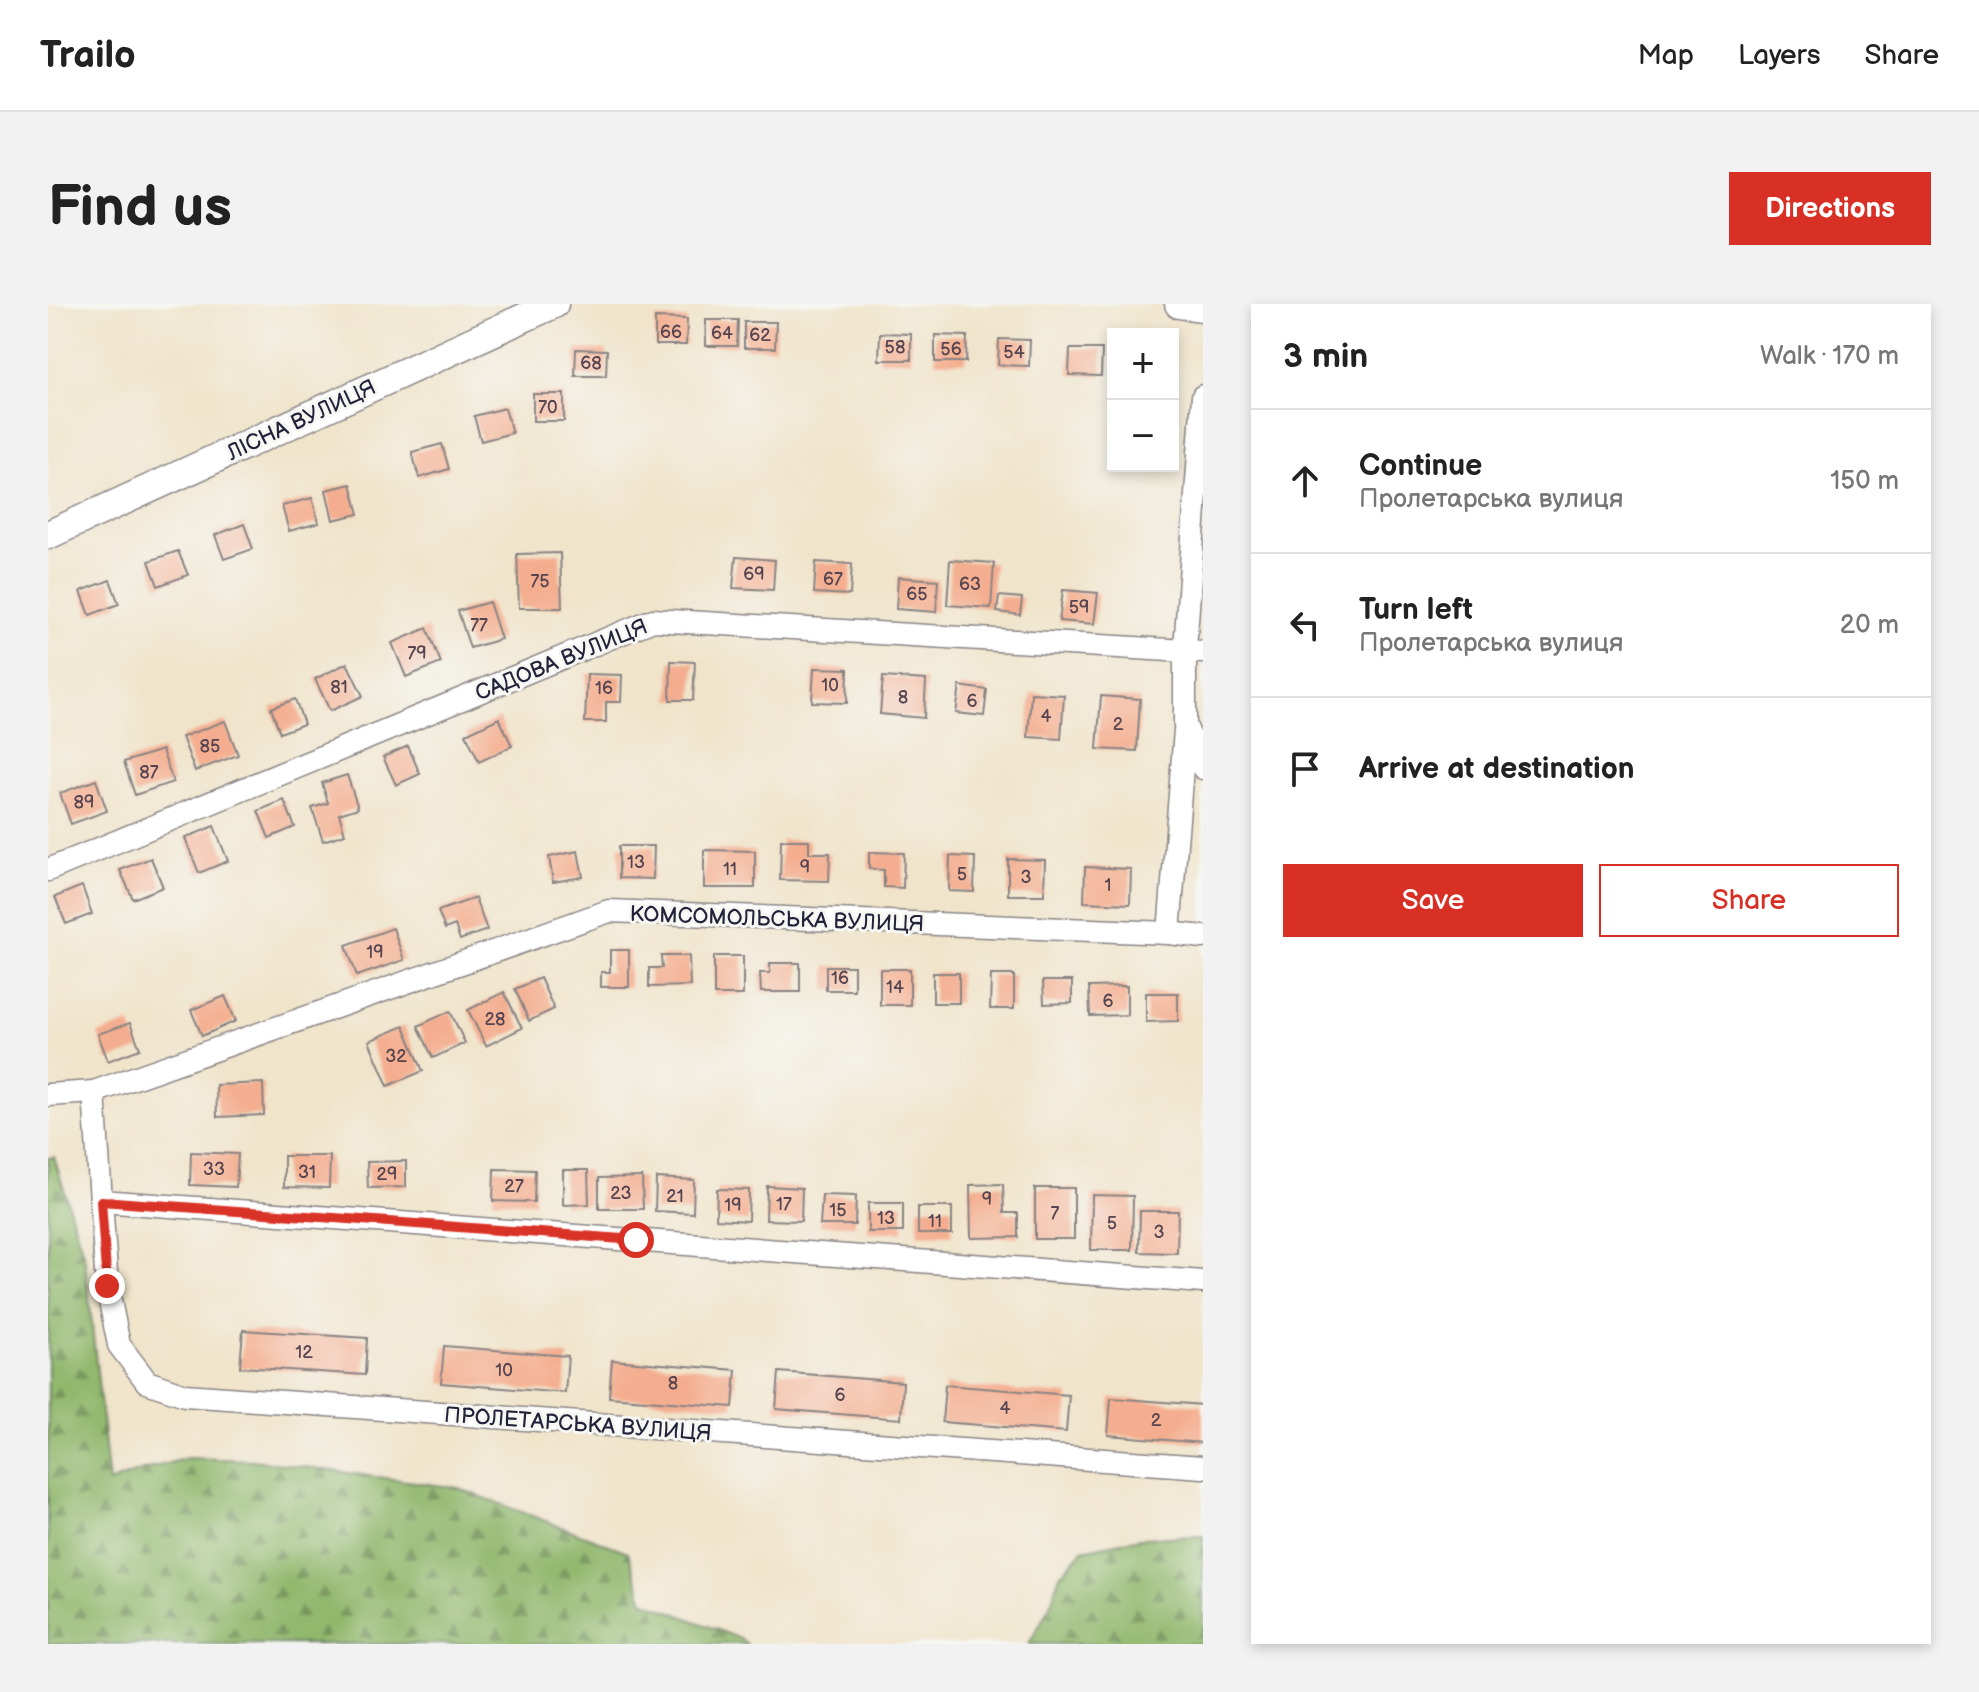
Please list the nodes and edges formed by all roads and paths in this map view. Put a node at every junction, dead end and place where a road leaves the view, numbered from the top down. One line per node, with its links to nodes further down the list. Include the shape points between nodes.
1 (554, 304): 5 (street, ЛІСНА ВУЛИЦЯ)
2 (1179, 304): 3 (street)
3 (1203, 307)
4 (1203, 396): 6 (street)
5 (48, 535)
6 (1194, 650): 7 (street); 9 (street, САДОВА ВУЛИЦЯ, via 653,620)
7 (1185, 725): 8 (street); 10 (street)
8 (1203, 768)
9 (48, 870)
10 (1169, 933): 11 (street, КОМСОМОЛЬСЬКА ВУЛИЦЯ); 12 (street, КОМСОМОЛЬСЬКА ВУЛИЦЯ, via 609,911)
11 (1203, 937)
12 (94, 1092): 13 (street); 14 (street, ПРОЛЕТАРСЬКА ВУЛИЦЯ)
13 (48, 1095)
14 (101, 1201): 15 (street); 16 (street, ПРОЛЕТАРСЬКА ВУЛИЦЯ, via 107,1286 119,1345 147,1382 185,1395)
15 (1203, 1282)
16 (1203, 1467)

